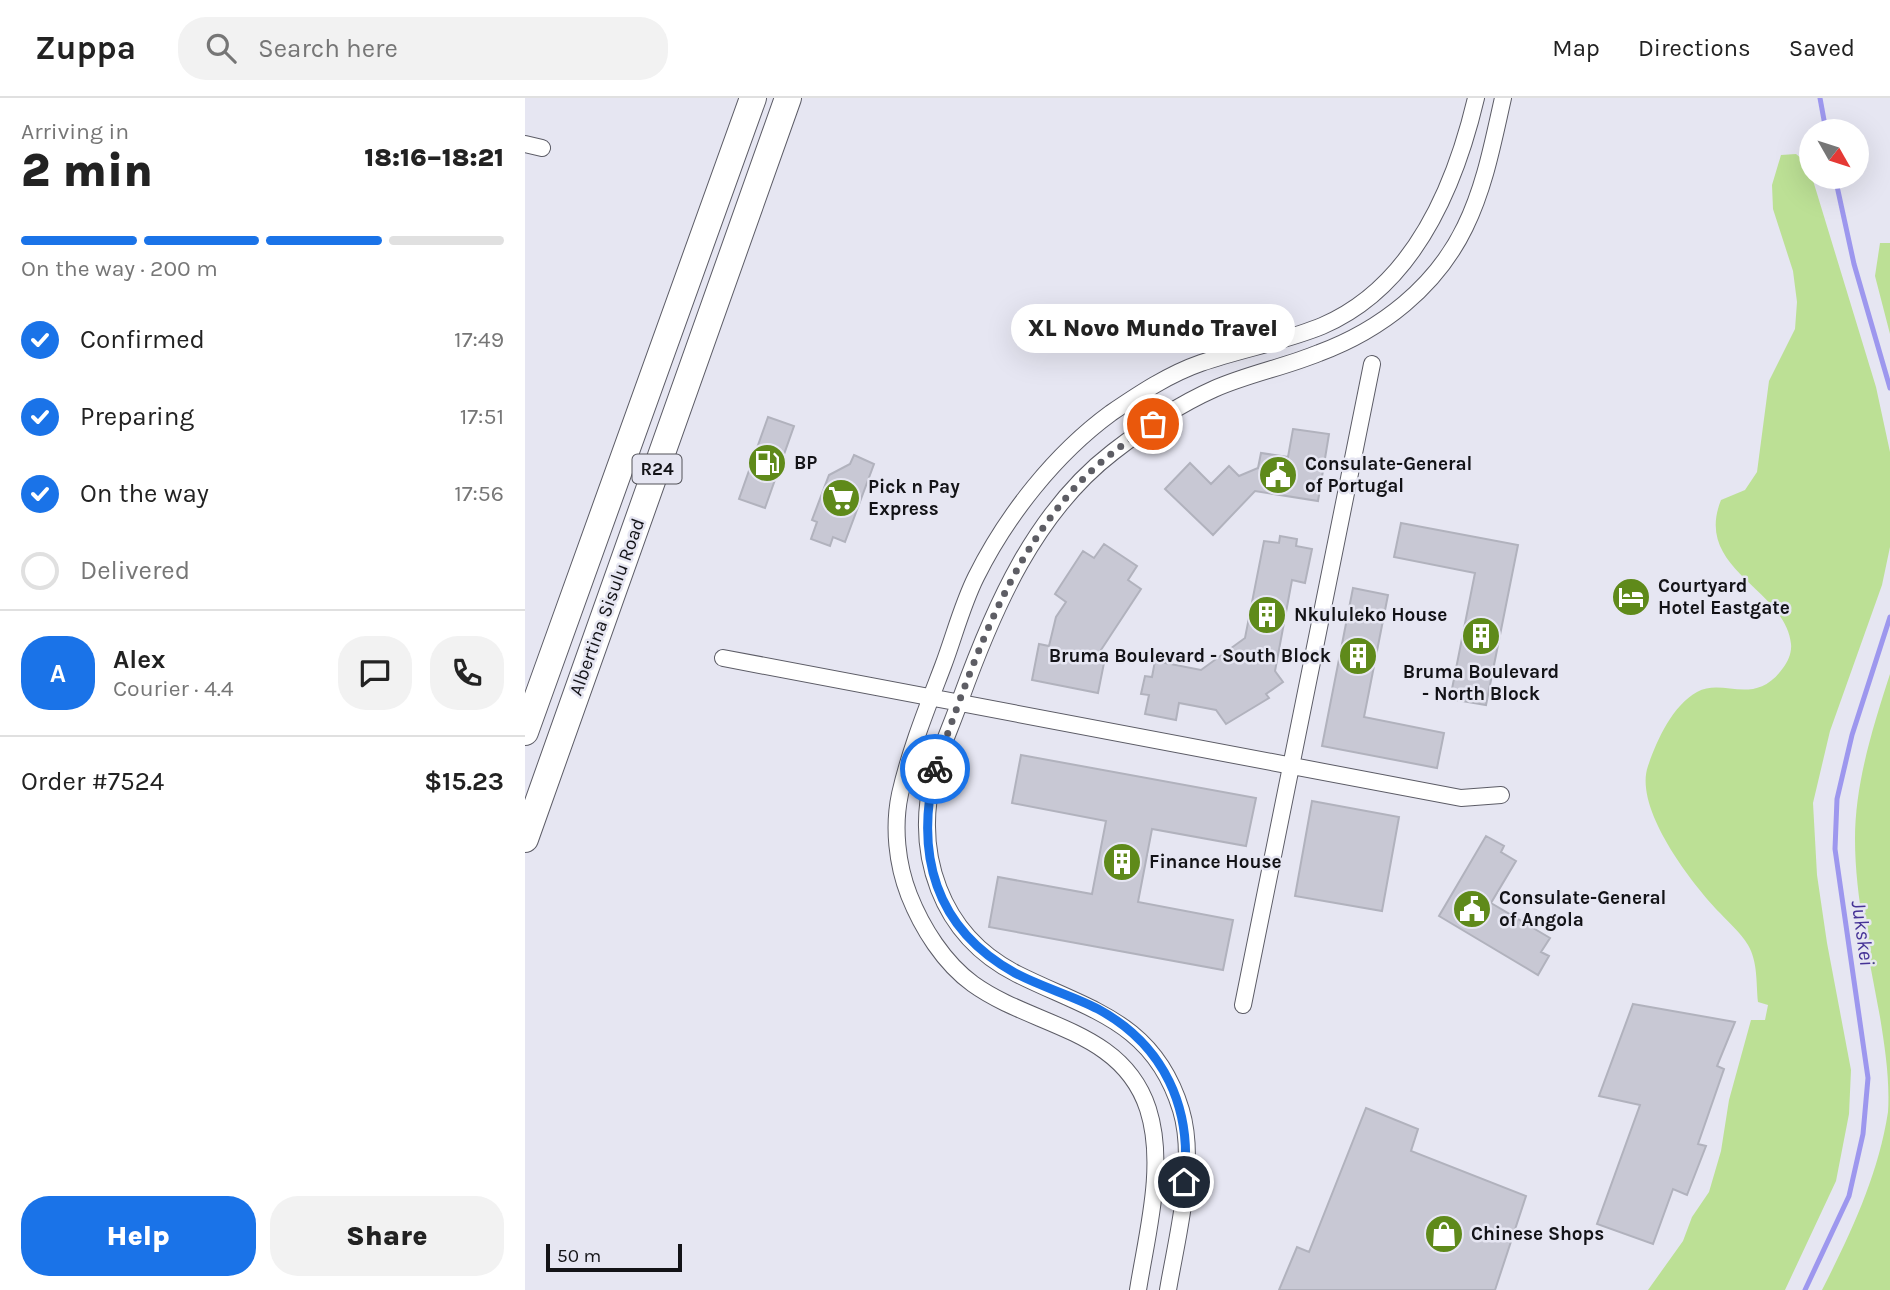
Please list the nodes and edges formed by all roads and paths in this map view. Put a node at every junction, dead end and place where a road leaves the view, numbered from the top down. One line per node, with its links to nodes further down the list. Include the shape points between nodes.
1 (753, 98): 13 (main road, Albertina Sisulu Road / R24)
2 (788, 98): 16 (main road, Albertina Sisulu Road / R24)
3 (1476, 98): 8 (street, via 1444,198 1426,232 1390,276 1364,301 1331,321 1196,365 1108,415 1023,501 974,580)
4 (1503, 98): 10 (street, via 1487,169 1470,216 1449,255 1419,290 1381,323 1353,338 1215,388 1113,452 1071,491 1030,547)
5 (525, 144): 6 (street)
6 (542, 148)
7 (1372, 364): 14 (street)
8 (949, 649): 10 (street); 11 (street)
9 (723, 658): 11 (street)
10 (976, 658): 12 (street)
11 (931, 697): 12 (street); 18 (street, via 899,796 899,859 907,889 927,932 963,975 998,999 1089,1039 1121,1064 1139,1089 1155,1149)
12 (960, 703): 14 (street); 19 (street, via 930,792 926,841 933,876 955,917 988,955 1016,974 1098,1009 1125,1027 1164,1073 1180,1106 1187,1145)
13 (525, 732)
14 (1292, 767): 15 (street, via 1461,798); 17 (street)
15 (1501, 796)
16 (525, 839)
17 (1243, 1005)
18 (1138, 1290)
19 (1168, 1290)

